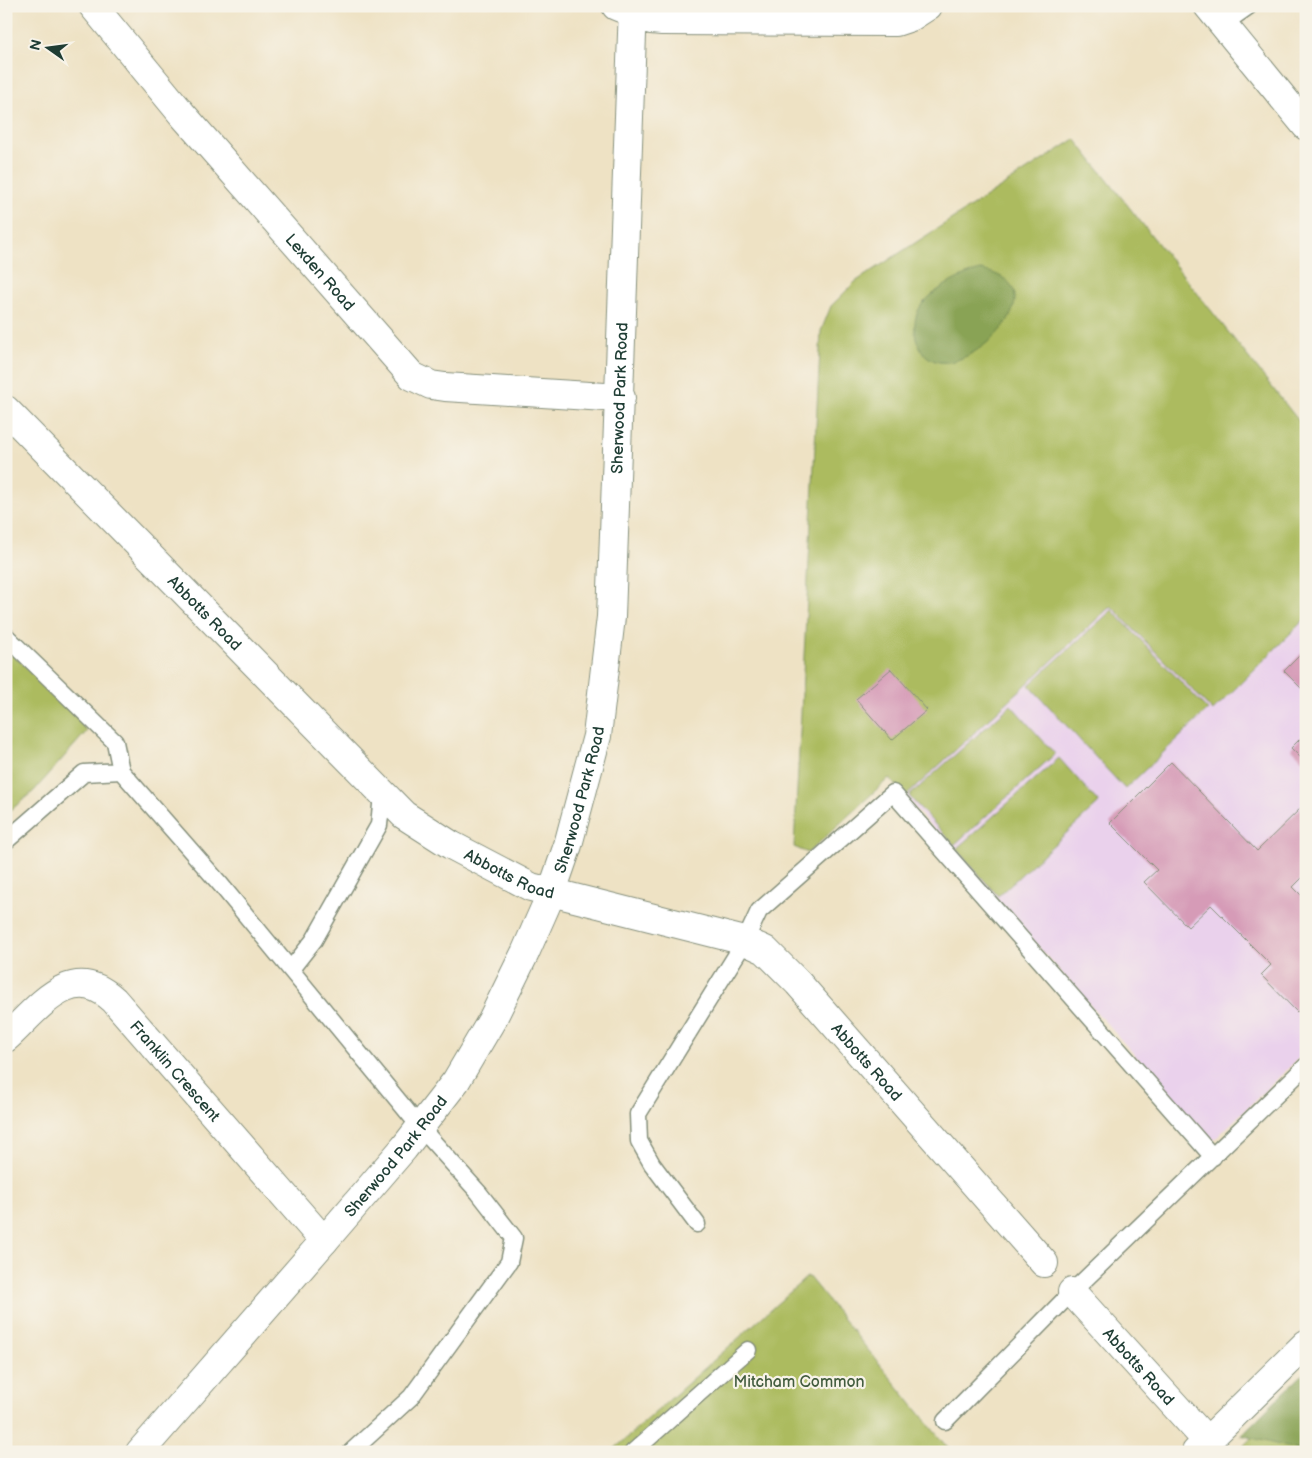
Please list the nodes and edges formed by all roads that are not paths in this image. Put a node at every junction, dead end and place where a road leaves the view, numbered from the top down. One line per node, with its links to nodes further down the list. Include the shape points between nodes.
1 (93, 6): 7 (street, Lexden Road, via 182,114 412,376 431,385 445,387)
2 (928, 6): 4 (street, via 896,22 662,21)
3 (1249, 6): 5 (lane)
4 (627, 9): 7 (street, Sherwood Park Road)
5 (1215, 16): 6 (street)
6 (1306, 126)
7 (621, 398): 13 (street, Sherwood Park Road, via 611,617 602,708 586,783)
8 (6, 410): 11 (street, Abbotts Road)
9 (6, 636): 10 (lane, via 115,742)
10 (122, 771): 12 (lane, via 84,773); 15 (lane)
11 (382, 795): 13 (street, Abbotts Road, via 428,832 531,888); 15 (lane, via 379,825 314,940)
12 (6, 841)
13 (551, 894): 14 (street, Abbotts Road); 18 (street, Sherwood Park Road, via 492,1020 456,1081)
14 (745, 941): 19 (lane, via 759,911 893,793); 20 (lane, via 638,1114 639,1141 652,1164); 22 (street, Abbotts Road, via 765,950 798,983)
15 (290, 969): 18 (lane)
16 (6, 1038): 21 (street, Franklin Crescent, via 63,988 80,983 99,987 114,1000)
17 (1306, 1066): 19 (lane)
18 (420, 1127): 21 (street, Sherwood Park Road); 29 (lane, via 511,1232 514,1246 509,1262 490,1290 411,1397)
19 (1213, 1157): 23 (lane)
20 (697, 1224)
21 (324, 1241): 28 (street, Sherwood Park Road)
22 (1044, 1263)
23 (1072, 1292): 26 (lane); 27 (street, Abbotts Road)
24 (1306, 1344): 27 (street)
25 (748, 1350): 30 (lane)
26 (945, 1421)
27 (1201, 1446)
28 (140, 1452)
29 (351, 1452)
30 (633, 1452)

